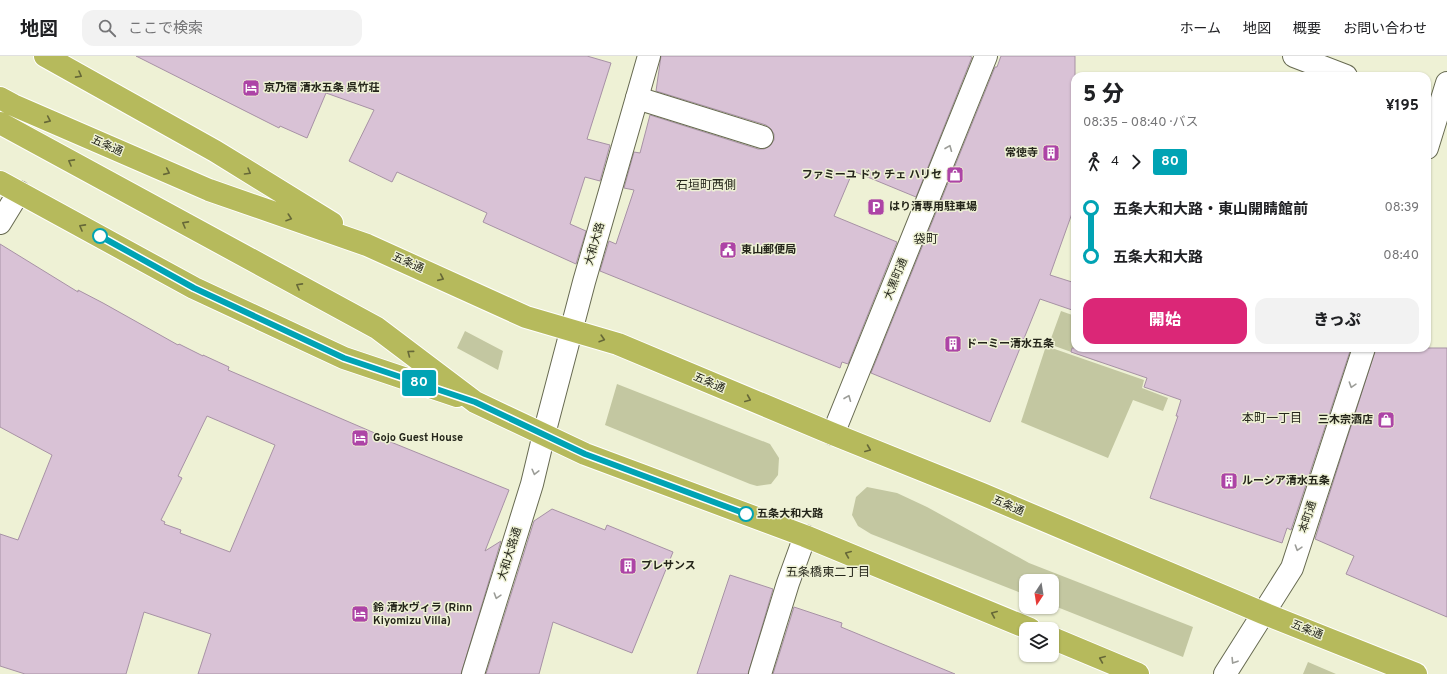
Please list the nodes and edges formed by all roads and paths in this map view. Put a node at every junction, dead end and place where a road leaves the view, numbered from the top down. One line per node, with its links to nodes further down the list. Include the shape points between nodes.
1 (45, 56): 16 (highway, one-way to 16, via 214,151)
2 (649, 56): 7 (street, 大和大路)
3 (986, 56): 21 (street, 大黒町通, one-way to 3)
4 (1294, 56): 5 (street)
5 (1336, 72)
6 (1447, 83): 9 (street)
7 (637, 98): 12 (street); 17 (street, 大和大路)
8 (6, 101): 16 (highway, 五条通, one-way to 16, via 209,190)
9 (1433, 107): 10 (street)
10 (1431, 121)
11 (2, 124): 19 (highway, one-way to 11, via 377,328)
12 (762, 137)
13 (0, 182): 14 (highway)
14 (19, 192): 15 (street); 19 (highway, one-way to 14, via 344,358 194,288)
15 (0, 223)
16 (368, 245): 17 (highway, 五条通, one-way to 17, via 526,317)
17 (571, 330): 20 (street, 大和大路); 21 (highway, 五条通, one-way to 21, via 618,344)
18 (1363, 352): 23 (street, 本町通, one-way to 23, via 1292,568)
19 (475, 402): 20 (highway)
20 (544, 434): 22 (highway, via 585,454); 26 (street, 大和大路通, one-way to 26, via 532,484)
21 (833, 434): 23 (highway, 五条通, one-way to 23)
22 (805, 536): 24 (highway, one-way to 22); 27 (street)
23 (1263, 613): 29 (street, 本町通, one-way to 29); 30 (highway, 五条通)
24 (1019, 624)
25 (1059, 641): 28 (highway, one-way to 25)
26 (473, 674)
27 (760, 674)
28 (1138, 674)
29 (1225, 674)
30 (1416, 674)

